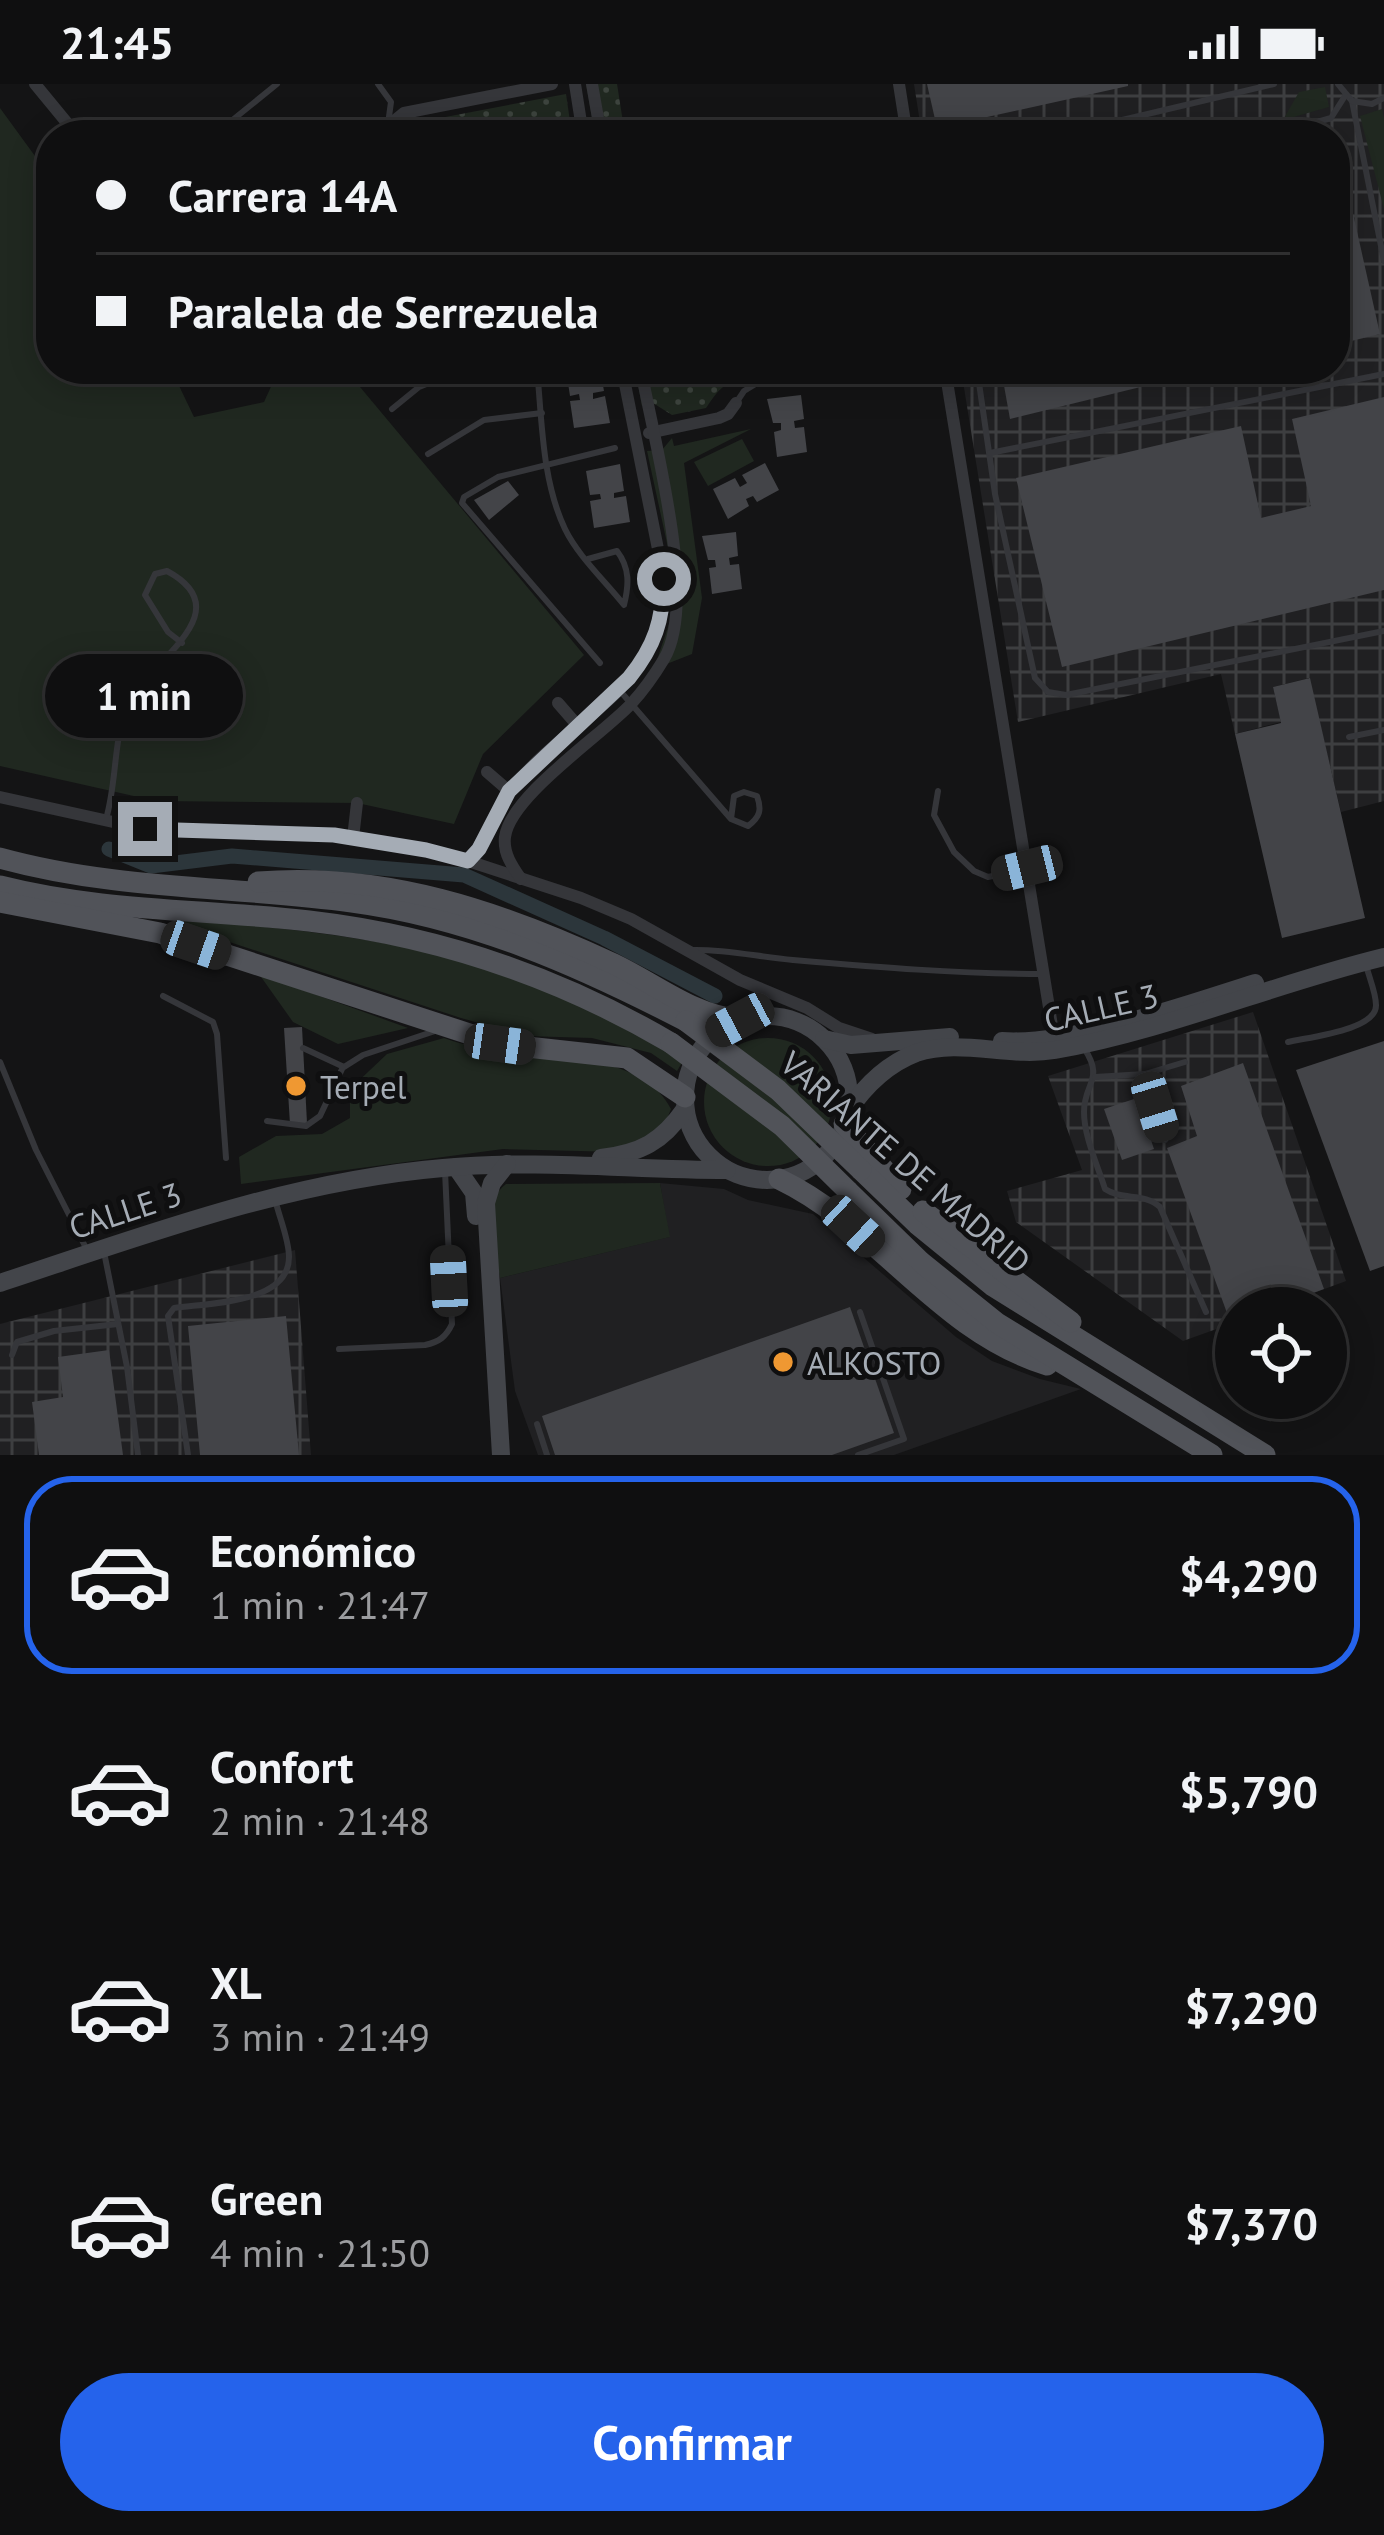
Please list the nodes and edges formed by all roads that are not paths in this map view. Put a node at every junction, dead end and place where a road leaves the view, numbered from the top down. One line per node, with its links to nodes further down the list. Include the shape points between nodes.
1 (34, 84): 12 (street)
2 (277, 84): 13 (lane)
3 (378, 84): 14 (lane, via 391,101)
4 (552, 84): 15 (street)
5 (575, 84): 16 (street)
6 (592, 84): 17 (street)
7 (898, 84): 18 (street)
8 (1274, 84): 19 (lane)
9 (1338, 84): 10 (lane)
10 (1348, 98): 11 (lane); 20 (lane); 21 (lane)
11 (1384, 98)
12 (64, 120)
13 (233, 120)
14 (389, 120)
15 (395, 120)
16 (581, 120)
17 (598, 120)
18 (904, 120)
19 (1122, 120)
20 (1323, 120)
21 (1384, 261)
22 (1384, 374): 23 (lane)
23 (1350, 381)
24 (426, 384): 33 (lane)
25 (539, 384): 34 (lane)
26 (625, 384): 36 (street)
27 (644, 384): 35 (street)
28 (756, 384): 32 (lane)
29 (947, 384): 63 (street)
30 (979, 384): 38 (lane)
31 (1334, 384): 38 (lane)
32 (736, 403): 35 (street, via 728,414)
33 (392, 409)
34 (542, 413): 39 (lane, via 484,421); 40 (lane)
35 (652, 432): 36 (street); 47 (street, via 680,603 667,656)
36 (636, 435): 45 (street, via 664,612 646,657)
37 (615, 448): 40 (lane)
38 (990, 453): 42 (lane, via 1035,678 1048,692 1066,695)
39 (428, 454)
40 (545, 462): 41 (lane, via 566,530); 44 (lane, via 498,477 464,497 463,506)
41 (588, 559): 41 (lane, via 612,590 624,605 629,585 617,551)
42 (1384, 631)
43 (182, 643): 43 (lane, via 196,619 194,598 180,578 155,574 146,595); 59 (lane, via 129,701)
44 (600, 663)
45 (619, 688): 47 (lane); 48 (street)
46 (558, 703): 48 (street)
47 (632, 703): 56 (lane); 64 (street, via 534,791 509,825 508,859)
48 (578, 727): 52 (street)
49 (1384, 730): 50 (lane)
50 (1348, 737)
51 (487, 772): 52 (street)
52 (509, 791): 62 (street)
53 (938, 791): 63 (lane, via 941,832 974,872 988,877)
54 (0, 796): 59 (street)
55 (734, 796): 56 (lane); 58 (lane); 58 (lane, via 758,796 761,807 748,826)
56 (713, 799): 58 (lane)
57 (357, 803): 60 (street)
58 (731, 819)
59 (105, 822): 60 (street)
60 (353, 838): 62 (street)
61 (0, 858): 66 (main road, VARIANTE DE MADRID, via 108,882)
62 (468, 861): 64 (street)
63 (1027, 868): 70 (street)
64 (521, 880): 68 (street, via 581,898)
65 (0, 886): 104 (main road, VARIANTE DE MADRID, bridge, via 109,906 402,935 589,999 746,1096 958,1293)
66 (206, 891): 72 (main road, via 338,880 423,894 519,923 695,1009); 103 (main road, VARIANTE DE MADRID, bridge, via 339,900 434,918 552,956 686,1021 778,1090 942,1246)
67 (0, 902): 73 (main road, via 160,932)
68 (683, 951): 70 (lane, via 945,974); 76 (street)
69 (1378, 956): 74 (main road, CALLE 3); 77 (lane, via 1373,1017); 78 (main road, CALLE 3)
70 (1046, 974): 74 (street)
71 (163, 996): 89 (lane, via 213,1022)
72 (740, 1020): 75 (main road, via 782,1017); 85 (main road, via 700,1050)
73 (443, 1028): 82 (lane); 85 (main road, via 500,1044 627,1058)
74 (1054, 1038): 76 (main road, CALLE 3)
75 (824, 1039): 76 (main road, CALLE 3); 86 (main road, via 845,1073)
76 (884, 1042)
77 (1288, 1042)
78 (1082, 1045): 84 (lane); 86 (main road, CALLE 3, via 915,1054 872,1081)
79 (303, 1048): 82 (lane)
80 (0, 1062): 96 (lane, via 36,1150)
81 (1185, 1062): 83 (lane)
82 (344, 1066): 87 (lane, via 320,1116 306,1126)
83 (1145, 1074): 84 (lane); 88 (lane)
84 (1095, 1077): 99 (lane, via 1083,1108 1105,1189 1160,1207)
85 (685, 1103): 91 (main road, CALLE 3, via 658,1142); 93 (main road, via 699,1144)
86 (846, 1118): 94 (main road, via 815,1164); 103 (main road, via 916,1205)
87 (267, 1120)
88 (1166, 1140)
89 (226, 1158)
90 (507, 1164): 91 (main road, CALLE 3); 92 (main road, CALLE 3); 105 (main road, via 486,1203)
91 (556, 1164): 93 (main road, CALLE 3)
92 (450, 1167): 95 (main road, CALLE 3); 101 (lane, via 447,1334 425,1345); 105 (main road, via 470,1183 476,1204)
93 (727, 1170): 94 (main road)
94 (778, 1179): 104 (main road, via 830,1208 974,1330)
95 (274, 1196): 96 (main road, CALLE 3); 108 (lane, via 290,1256 277,1286 174,1308 168,1316)
96 (96, 1251): 97 (main road, CALLE 3); 100 (lane)
97 (0, 1283)
98 (860, 1312): 112 (lane, via 904,1439)
99 (1206, 1312)
100 (118, 1324): 102 (lane, via 54,1330 17,1342); 107 (lane)
101 (339, 1349)
102 (12, 1355)
103 (1124, 1367): 114 (main road, VARIANTE DE MADRID)
104 (1090, 1379): 113 (main road, VARIANTE DE MADRID)
105 (492, 1397): 109 (main road); 110 (main road)
106 (537, 1424): 111 (lane)
107 (138, 1455)
108 (188, 1455)
109 (490, 1455)
110 (501, 1455)
111 (547, 1455)
112 (858, 1455)
113 (1212, 1455)
114 (1265, 1455)

